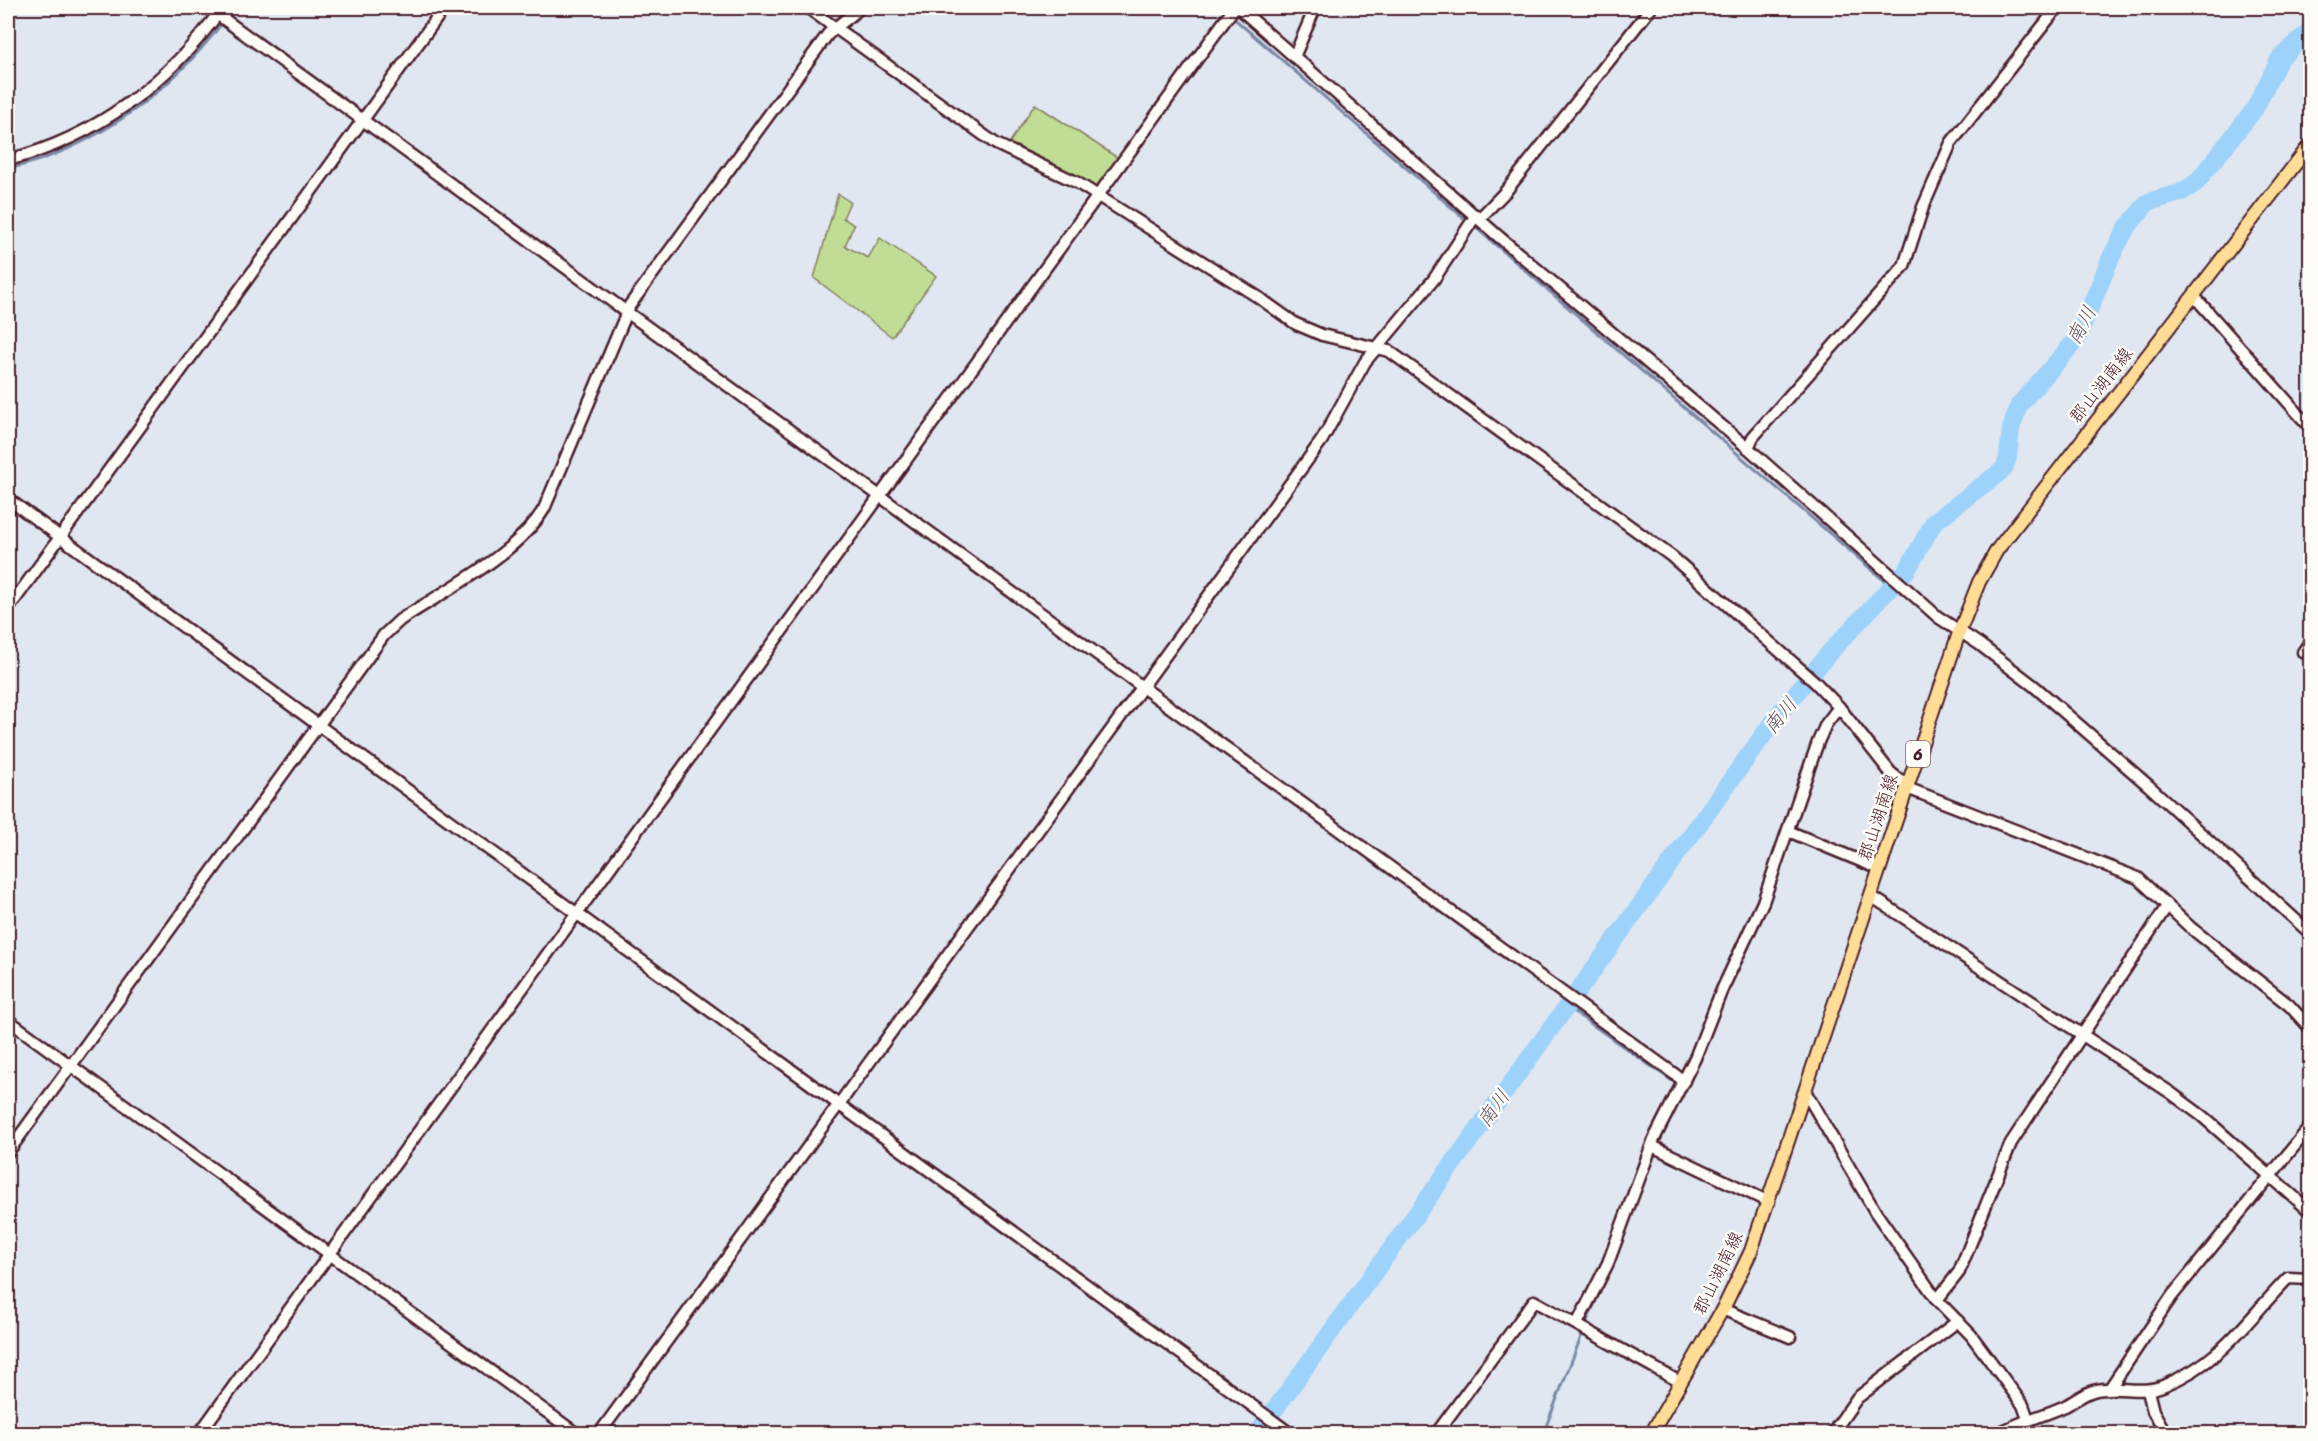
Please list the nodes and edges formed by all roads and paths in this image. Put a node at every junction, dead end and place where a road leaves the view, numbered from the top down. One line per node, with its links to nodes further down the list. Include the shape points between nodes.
1 (444, 8): 11 (street)
2 (808, 8): 9 (street)
3 (861, 8): 9 (street)
4 (1314, 8): 10 (street)
5 (1651, 8): 15 (street, via 1506,191)
6 (2057, 8): 20 (street, via 1951,143 1923,207 1904,266 1753,437)
7 (1233, 10): 10 (street); 14 (street)
8 (220, 11): 11 (street); 13 (street, via 169,70 128,106 79,134)
9 (834, 26): 14 (street, via 996,144); 17 (street)
10 (1294, 57): 15 (street)
11 (363, 119): 17 (street); 23 (street)
12 (2310, 145): 16 (main road, 郡山湖南線 / 6)
13 (8, 160)
14 (1096, 195): 18 (street, via 1296,324 1322,335); 21 (street)
15 (1478, 217): 18 (street); 20 (street)
16 (2194, 296): 19 (street); 25 (main road, 郡山湖南線 / 6, via 1997,550)
17 (626, 313): 21 (street); 30 (street, via 536,522 518,541 392,627)
18 (1378, 348): 28 (street, via 1357,374 1322,440); 29 (street, via 1389,351 1671,556)
19 (2310, 428)
20 (1748, 448): 25 (street, via 1938,617)
21 (878, 496): 28 (street); 36 (street)
22 (8, 499): 23 (street)
23 (60, 537): 24 (street); 30 (street)
24 (8, 609)
25 (1960, 630): 31 (main road, 郡山湖南線 / 6); 37 (street, via 2034,686)
26 (2310, 642): 27 (street)
27 (2303, 652)
28 (1141, 688): 42 (street); 44 (street)
29 (1839, 707): 31 (street, via 1890,772); 32 (street, via 1818,742)
30 (318, 725): 36 (street); 41 (street)
31 (1907, 786): 33 (main road, 郡山湖南線 / 6); 35 (street, via 1975,817 2027,832 2110,865 2138,878)
32 (1788, 831): 33 (street); 42 (street, via 1763,902 1720,992)
33 (1880, 869): 34 (main road, 郡山湖南線 / 6)
34 (1871, 896): 40 (street); 43 (main road, 郡山湖南線 / 6)
35 (2167, 906): 39 (street, via 2289,1005); 40 (street)
36 (576, 913): 44 (street); 51 (street)
37 (2310, 933)
38 (8, 1020): 41 (street)
39 (2310, 1028)
40 (2084, 1034): 48 (street, via 2202,1116); 53 (street, via 2011,1143 1959,1272)
41 (70, 1066): 47 (street); 51 (street)
42 (1684, 1081): 46 (street)
43 (1806, 1093): 49 (main road, 郡山湖南線 / 6); 53 (street, via 1876,1213)
44 (839, 1103): 65 (street); 66 (street)
45 (2310, 1127): 48 (street)
46 (1652, 1146): 49 (street); 56 (street, via 1608,1263)
47 (8, 1152)
48 (2269, 1176): 50 (street); 59 (street, via 2172,1296)
49 (1769, 1202): 54 (main road, 郡山湖南線 / 6, via 1751,1251)
50 (2310, 1211)
51 (330, 1253): 63 (street); 64 (street)
52 (2310, 1279): 60 (street, via 2288,1278 2220,1353 2180,1378)
53 (1937, 1300): 55 (street)
54 (1722, 1310): 57 (street); 58 (main road, 郡山湖南線 / 6)
55 (1958, 1321): 61 (street, via 2023,1405); 69 (street, via 1857,1398)
56 (1577, 1324): 58 (street); 67 (street, via 1534,1301)
57 (1791, 1337)
58 (1680, 1383): 68 (main road, 郡山湖南線 / 6)
59 (2110, 1388): 60 (street); 61 (street)
60 (2148, 1391): 71 (street, via 2153,1411)
61 (2028, 1419): 62 (street)
62 (2009, 1431): 70 (street)
63 (200, 1434)
64 (577, 1434)
65 (599, 1434)
66 (1291, 1434)
67 (1436, 1434)
68 (1651, 1434)
69 (1832, 1434)
70 (1997, 1434)
71 (2166, 1434)

